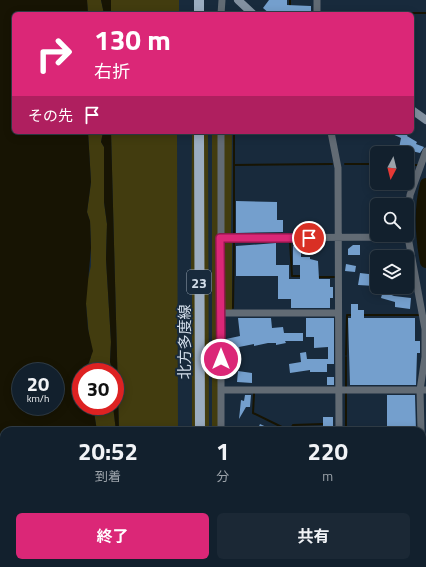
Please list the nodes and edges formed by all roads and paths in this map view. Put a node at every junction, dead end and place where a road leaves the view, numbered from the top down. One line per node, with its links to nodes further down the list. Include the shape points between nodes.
1 (200, 0): 5 (main road)
2 (222, 0): 6 (street)
3 (238, 0): 7 (main road)
4 (317, 0): 8 (street)
5 (199, 12)
6 (221, 12)
7 (251, 12)
8 (317, 12)
9 (414, 111): 10 (main road)
10 (426, 120)
11 (199, 134): 25 (main road, 北方多度線 / 23)
12 (221, 134): 16 (street)
13 (331, 134): 17 (street, via 338,168)
14 (426, 151): 15 (street)
15 (410, 198)
16 (220, 238): 17 (street); 20 (street)
17 (338, 238): 18 (street); 21 (street)
18 (370, 238)
19 (409, 242): 23 (street, via 425,329)
20 (220, 313): 21 (street); 22 (street)
21 (338, 313): 24 (street)
22 (221, 390): 24 (street); 26 (street)
23 (423, 390): 24 (street); 28 (street)
24 (338, 391): 27 (street)
25 (200, 427)
26 (221, 427)
27 (339, 427)
28 (421, 427)

